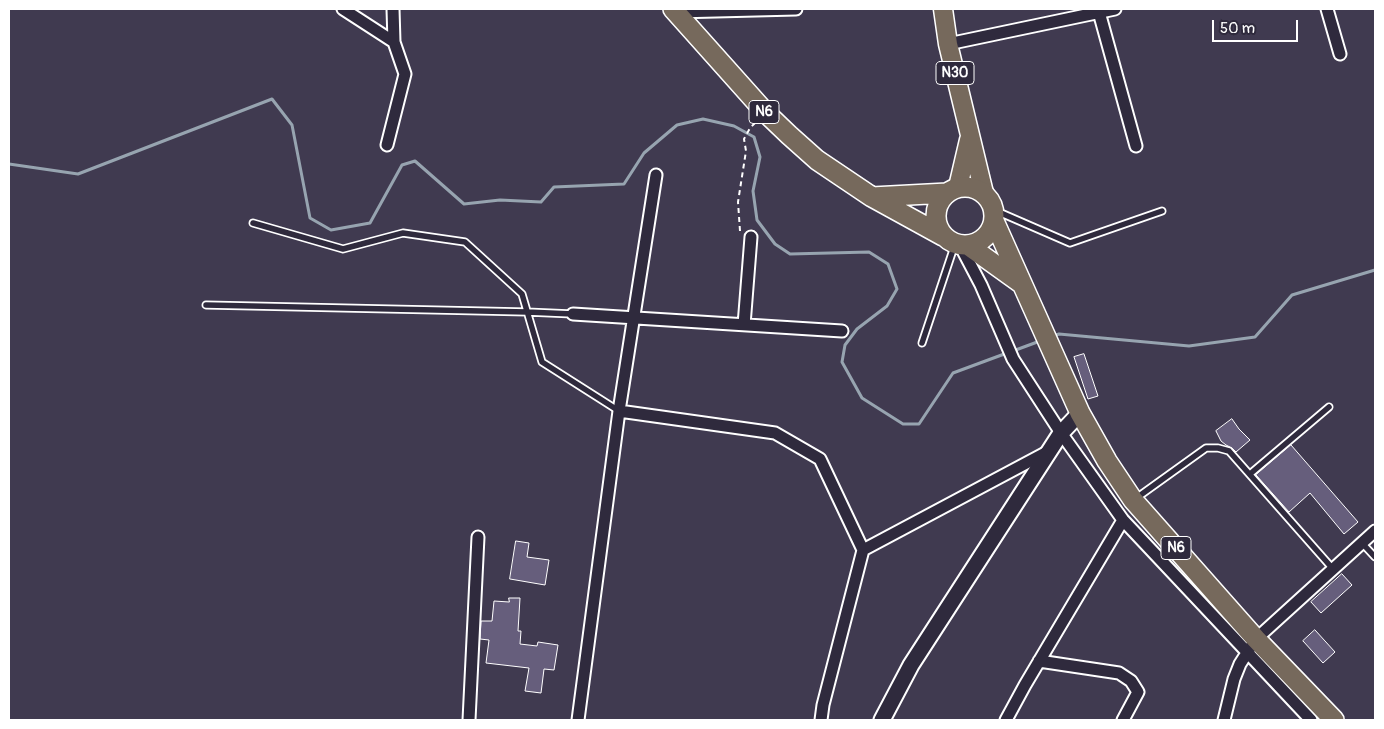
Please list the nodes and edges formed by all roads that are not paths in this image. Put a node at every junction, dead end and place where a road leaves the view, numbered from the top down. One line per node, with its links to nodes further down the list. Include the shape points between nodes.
1 (342, 9): 9 (street)
2 (393, 9): 9 (street)
3 (796, 9): 7 (street)
4 (943, 9): 10 (main road, N30)
5 (1115, 9): 8 (street)
6 (1327, 9): 11 (street)
7 (674, 10): 18 (highway, N6, via 789,135 817,160)
8 (1099, 12): 10 (street); 14 (street)
9 (394, 42): 13 (street, via 406,74)
10 (948, 44): 12 (main road, N30)
11 (1340, 54)
12 (970, 138): 16 (main road, N30); 17 (main road, N30)
13 (387, 145)
14 (1136, 146)
15 (656, 175): 28 (street)
16 (952, 190): 17 (highway, via 967,186); 18 (highway); 23 (highway, via 938,203 935,216 938,229)
17 (984, 193): 20 (highway, N6, via 990,200)
18 (872, 197): 23 (highway, N6)
19 (1162, 211): 20 (lane, via 1070,243)
20 (994, 216): 23 (highway, via 991,230 978,243); 24 (highway, N6)
21 (253, 223): 26 (lane, via 343,249 403,233 465,242 522,294)
22 (751, 237): 29 (street)
23 (956, 243): 24 (highway, N6); 31 (lane); 35 (street, via 981,285 1013,359)
24 (1024, 285): 34 (highway, N6)
25 (206, 305): 26 (lane)
26 (527, 312): 27 (lane); 33 (lane, via 542,362)
27 (573, 314): 28 (street)
28 (635, 318): 29 (street); 33 (street)
29 (744, 325): 30 (street)
30 (842, 331)
31 (922, 343)
32 (1329, 407): 37 (lane)
33 (620, 411): 43 (street, via 776,433 820,459); 49 (street)
34 (1080, 413): 35 (main road); 38 (highway, N6)
35 (1061, 433): 36 (main road); 39 (street)
36 (1049, 450): 43 (street); 51 (main road, via 911,665)
37 (1250, 474): 38 (lane, via 1229,451 1206,448); 45 (lane)
38 (1133, 500): 46 (highway, N6)
39 (1123, 520): 46 (street); 47 (street)
40 (1375, 531): 42 (street)
41 (478, 537): 48 (street)
42 (1362, 542): 44 (lane); 45 (street)
43 (863, 550): 50 (street)
44 (1375, 557)
45 (1333, 569): 46 (street)
46 (1252, 646): 54 (street, via 1234,679); 55 (street); 56 (highway, N6)
47 (1039, 661): 52 (street); 53 (street, via 1119,673 1131,681 1138,692)
48 (469, 720)
49 (578, 720)
50 (821, 720)
51 (882, 720)
52 (1006, 720)
53 (1123, 720)
54 (1224, 720)
55 (1311, 720)
56 (1334, 720)

